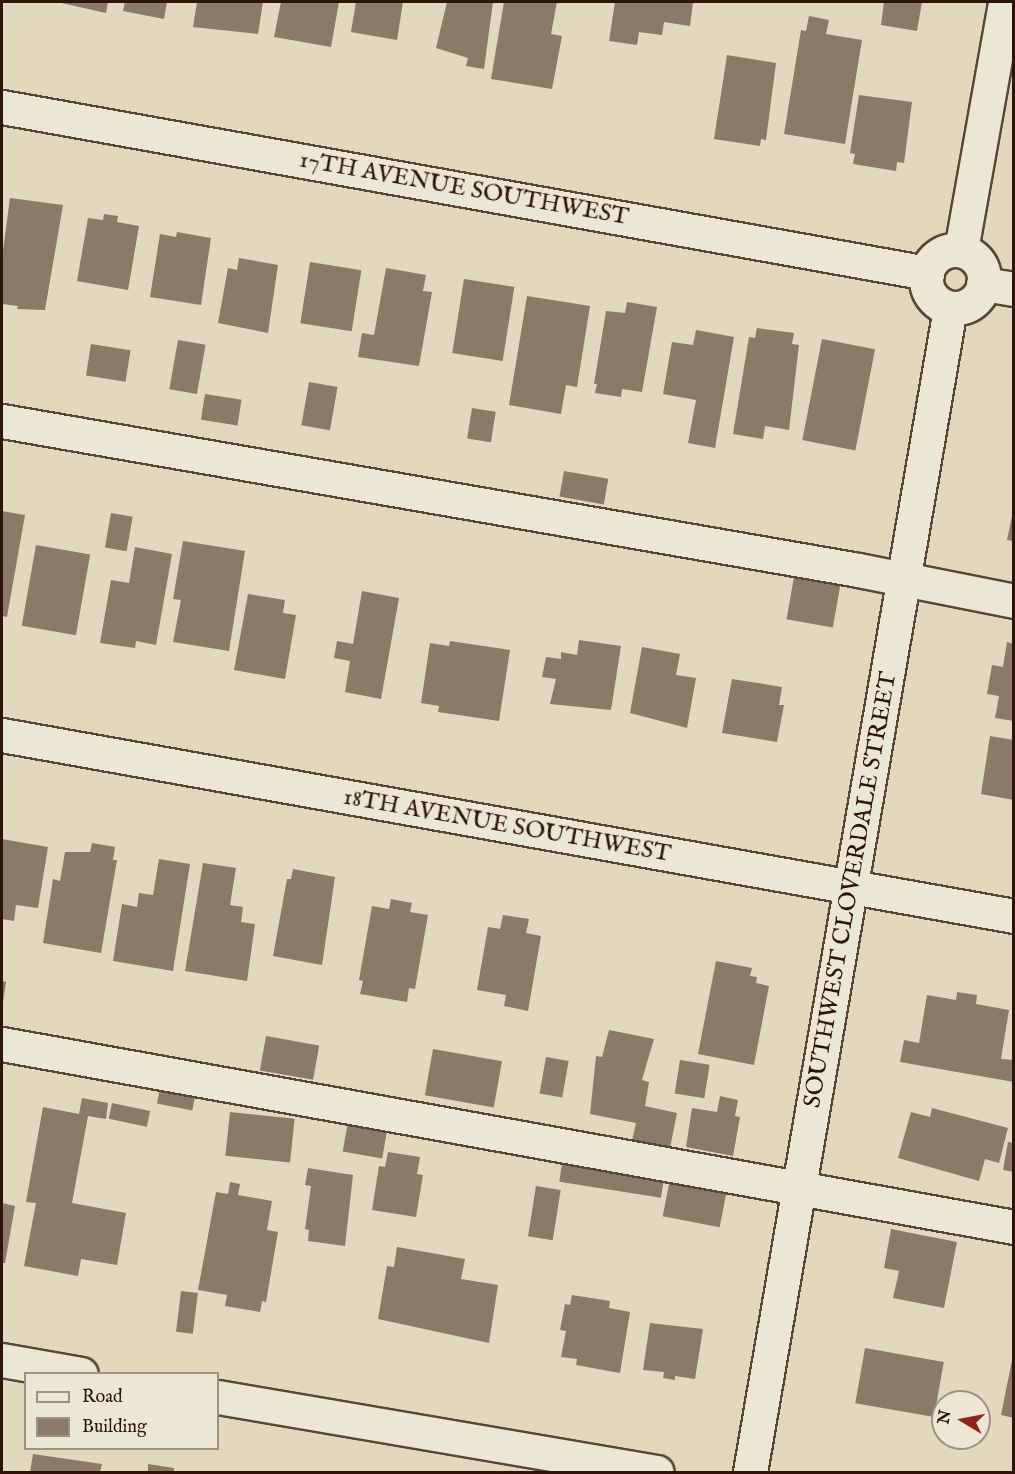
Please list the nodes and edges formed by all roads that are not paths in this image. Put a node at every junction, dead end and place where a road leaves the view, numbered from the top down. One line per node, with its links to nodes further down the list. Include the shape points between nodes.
1 (1005, 2): 3 (street)
2 (2, 107): 4 (street, 17TH AVENUE SOUTHWEST)
3 (961, 250): 4 (street, via 941,253); 5 (street, via 978,261)
4 (927, 273): 6 (street, via 932,297)
5 (998, 286): 6 (street, via 972,303)
6 (950, 308): 8 (street, SOUTHWEST CLOVERDALE STREET)
7 (2, 421): 8 (street)
8 (904, 578): 9 (street); 11 (street, SOUTHWEST CLOVERDALE STREET)
9 (1014, 601)
10 (2, 735): 11 (street, 18TH AVENUE SOUTHWEST)
11 (852, 887): 12 (street, 18TH AVENUE SOUTHWEST); 14 (street, SOUTHWEST CLOVERDALE STREET)
12 (1014, 916)
13 (2, 1044): 14 (street)
14 (801, 1187): 15 (street); 20 (street, SOUTHWEST CLOVERDALE STREET)
15 (1014, 1227)
16 (2, 1360): 17 (street)
17 (70, 1372)
18 (219, 1397): 19 (street)
19 (657, 1473)
20 (750, 1473)

